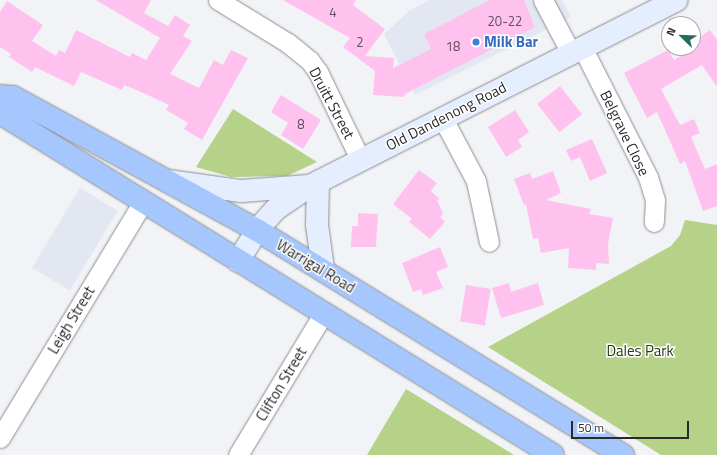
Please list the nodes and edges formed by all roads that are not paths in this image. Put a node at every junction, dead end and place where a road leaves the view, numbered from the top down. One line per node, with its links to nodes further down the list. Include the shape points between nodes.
1 (218, 0): 8 (street, Druitt Street, via 288,43 310,61 318,72)
2 (543, 0): 4 (street, Belgrave Close)
3 (677, 0): 4 (main road, Old Dandenong Road)
4 (577, 50): 7 (main road, Old Dandenong Road); 12 (street, Belgrave Close, via 648,177 655,200)
5 (0, 96): 9 (highway, Warrigal Road, via 13,97)
6 (0, 113): 11 (highway)
7 (442, 118): 8 (main road, Old Dandenong Road); 14 (street, via 476,181)
8 (360, 159): 10 (main road, Old Dandenong Road)
9 (167, 181): 10 (main road, via 241,191); 13 (highway, Warrigal Road)
10 (314, 184): 13 (main road, Old Dandenong Road, via 276,209); 16 (main road, via 316,225)
11 (143, 202): 15 (highway); 18 (street, Leigh Street)
12 (654, 222)
13 (257, 230): 15 (main road, Old Dandenong Road); 16 (highway, Warrigal Road)
14 (489, 242)
15 (238, 261): 17 (highway)
16 (323, 270): 21 (highway, Warrigal Road)
17 (324, 314): 19 (street, Clifton Street); 20 (highway)
18 (0, 438)
19 (238, 455)
20 (553, 455)
21 (623, 455)

